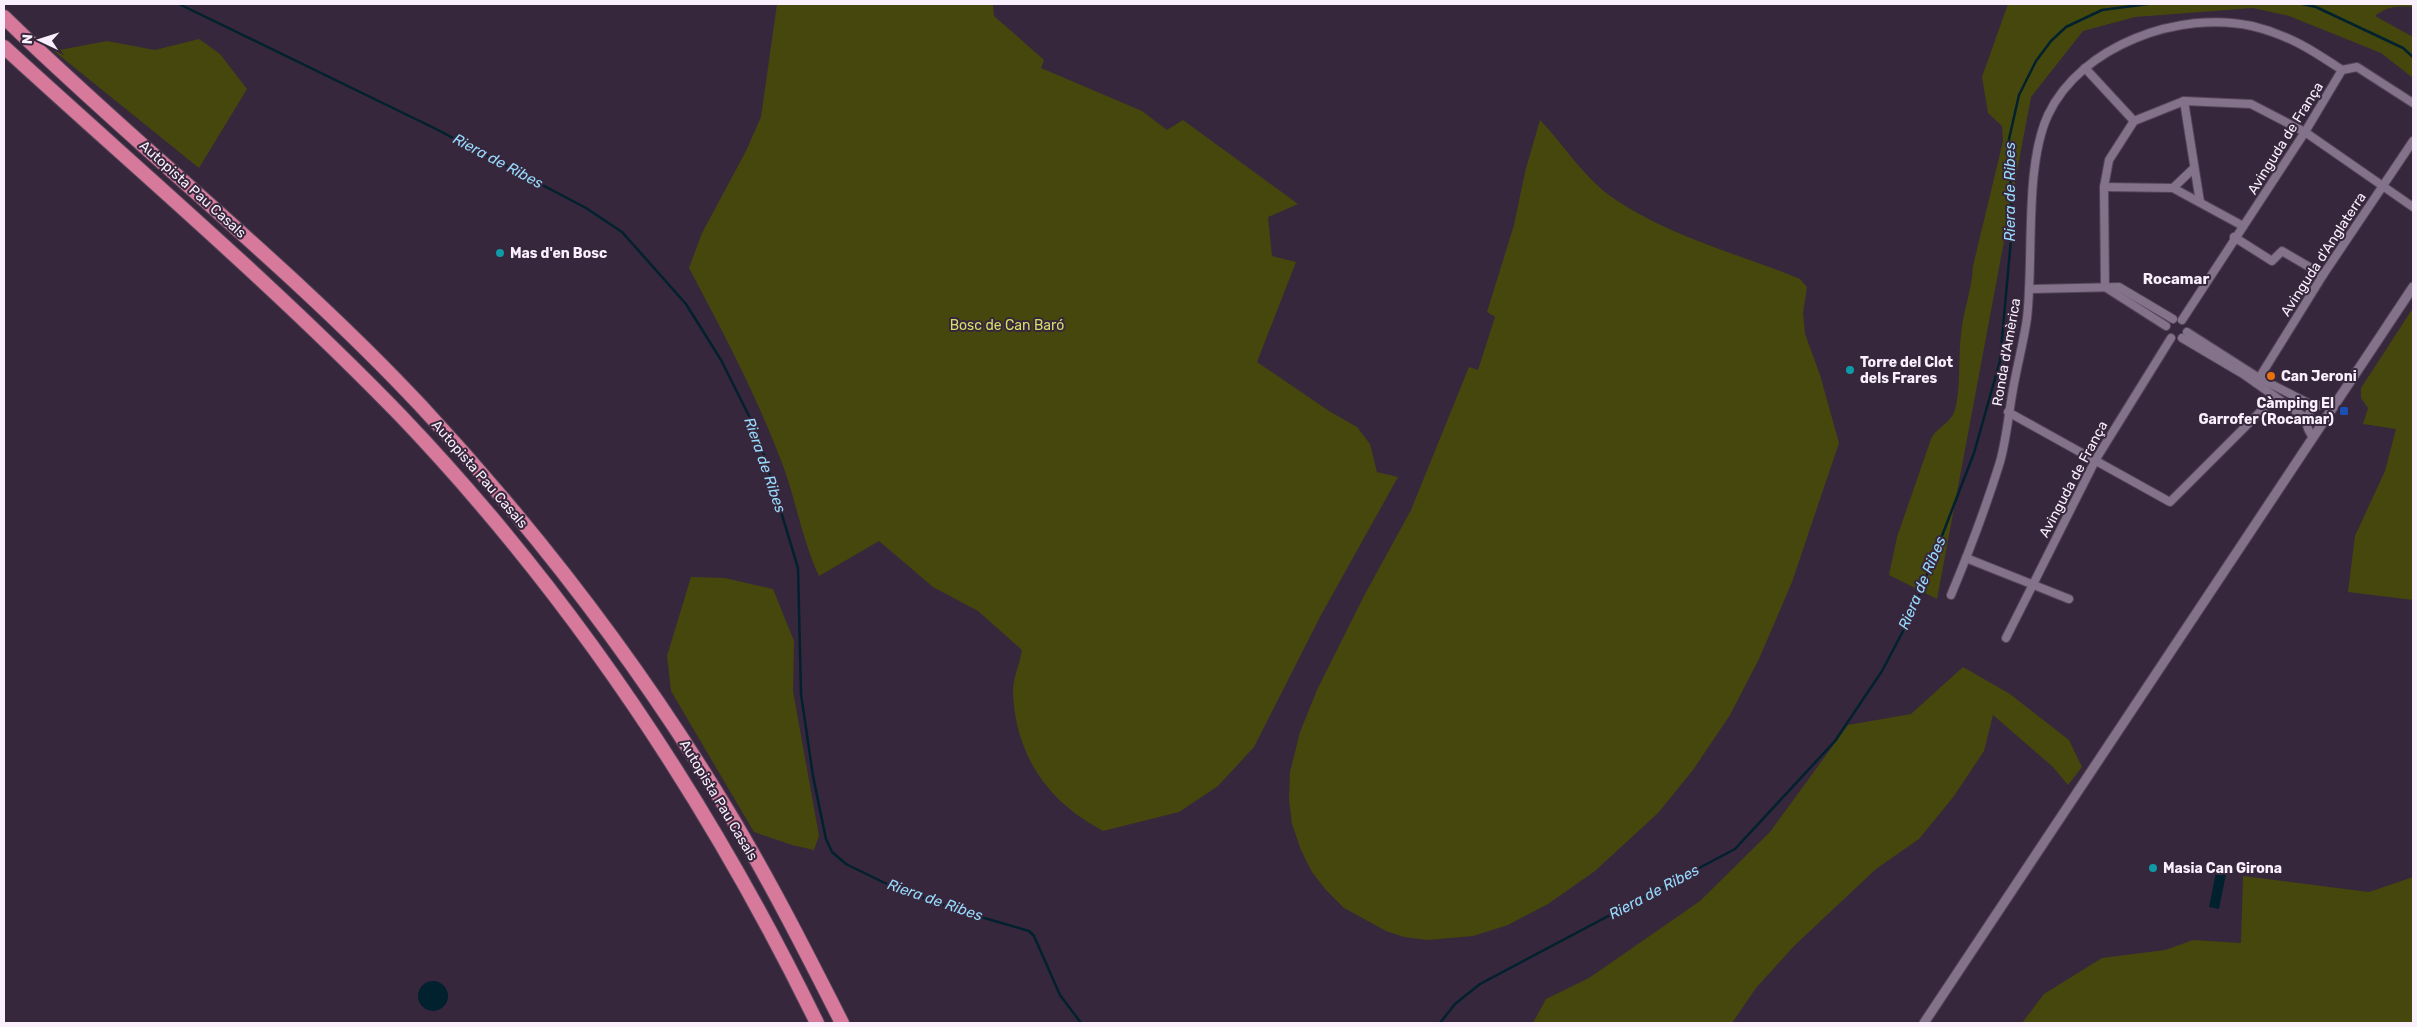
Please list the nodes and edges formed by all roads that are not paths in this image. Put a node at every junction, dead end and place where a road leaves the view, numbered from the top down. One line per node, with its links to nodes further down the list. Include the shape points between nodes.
1 (5, 18): 41 (highway, Autopista Pau Casals, via 372,356 421,406 546,550 634,667 714,790 773,889)
2 (4, 47): 40 (highway, Autopista Pau Casals, via 300,316 402,417 494,522 565,611 664,751 754,901)
3 (2085, 68): 4 (street, Ronda d'Amèrica, via 2120,44 2155,30 2226,23 2252,26 2297,40); 7 (street); 21 (street, Ronda d'Amèrica, via 2065,88 2048,115 2040,142 2034,185)
4 (2342, 70): 6 (street, via 2357,67); 8 (street, Avinguda de França)
5 (2184, 101): 7 (street); 8 (street, via 2251,104); 10 (street)
6 (2413, 103)
7 (2134, 121): 12 (street, via 2109,160)
8 (2305, 132): 11 (street); 16 (street, Avinguda de França)
9 (2413, 141): 11 (street, Avinguda d'Anglaterra)
10 (2194, 168): 13 (street); 14 (street)
11 (2383, 185): 15 (street); 18 (street, Avinguda d'Anglaterra)
12 (2104, 187): 13 (street); 19 (street)
13 (2173, 188): 14 (street)
14 (2200, 202): 16 (street)
15 (2413, 207)
16 (2242, 226): 17 (street, Avinguda de França)
17 (2234, 238): 18 (street, via 2272,261 2282,251); 23 (street, Avinguda de França)
18 (2323, 275): 27 (street, Avinguda d'Anglaterra)
19 (2105, 287): 21 (street); 22 (street, via 2119,287); 24 (street)
20 (2413, 287): 29 (street)
21 (2029, 289): 31 (street, Ronda d'Amèrica, via 2027,318)
22 (2173, 319): 23 (street); 24 (street)
23 (2182, 320): 25 (street, via 2187,327)
24 (2166, 326): 26 (street)
25 (2184, 335): 26 (street); 27 (street)
26 (2171, 338): 34 (street, Avinguda de França)
27 (2257, 381): 28 (street); 30 (street)
28 (2275, 397): 32 (street); 34 (street, via 2170,502)
29 (2335, 403): 30 (street); 33 (street)
30 (2314, 406): 32 (street)
31 (2008, 412): 34 (street); 35 (street, Ronda d'Amèrica, via 2000,460)
32 (2306, 419): 33 (street, via 2307,429)
33 (2313, 437): 42 (street)
34 (2096, 459): 36 (street, Avinguda de França)
35 (1966, 558): 36 (street); 37 (street, Ronda d'Amèrica)
36 (2032, 583): 38 (street); 39 (street, Avinguda de França)
37 (1951, 595)
38 (2069, 599)
39 (2006, 638)
40 (817, 1023)
41 (842, 1023)
42 (1924, 1023)

